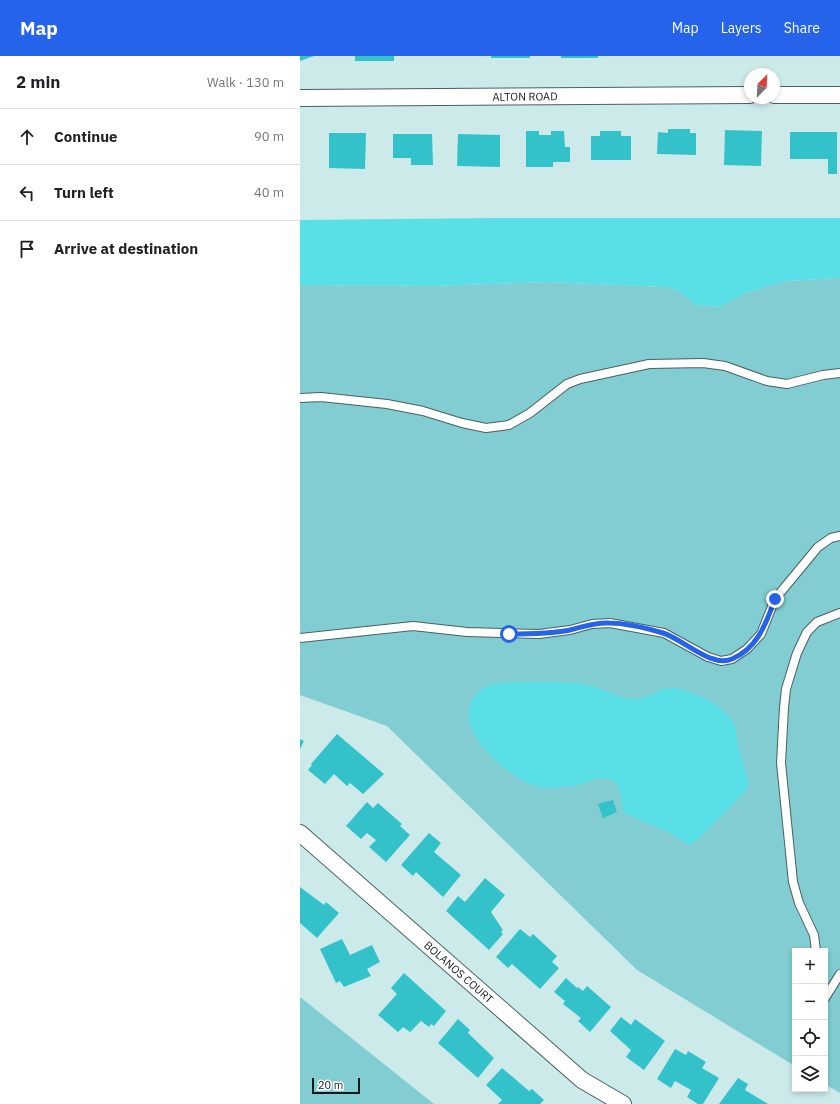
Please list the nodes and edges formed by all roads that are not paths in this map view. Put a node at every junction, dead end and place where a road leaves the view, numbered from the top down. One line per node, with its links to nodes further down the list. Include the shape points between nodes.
1 (744, 95): 4 (street, ALTON ROAD)
2 (780, 95): 3 (street)
3 (840, 95)
4 (300, 98)
5 (840, 373): 6 (lane, via 787,384 767,381 725,366 703,363 649,364 567,384 530,413 509,425 486,428 387,404 321,397)
6 (300, 398)
7 (840, 536): 9 (lane, via 831,538 818,547 775,599 761,634 747,649 732,659 722,661 708,658 664,633 610,623 539,634 467,632 413,626)
8 (840, 614): 11 (lane, via 816,622 807,632 786,689 784,708 781,763 793,882 799,903 814,935)
9 (300, 638)
10 (300, 833): 14 (street, BOLANOS COURT, via 582,1080)
11 (816, 948)
12 (840, 974): 13 (lane)
13 (828, 993)
14 (623, 1104)

